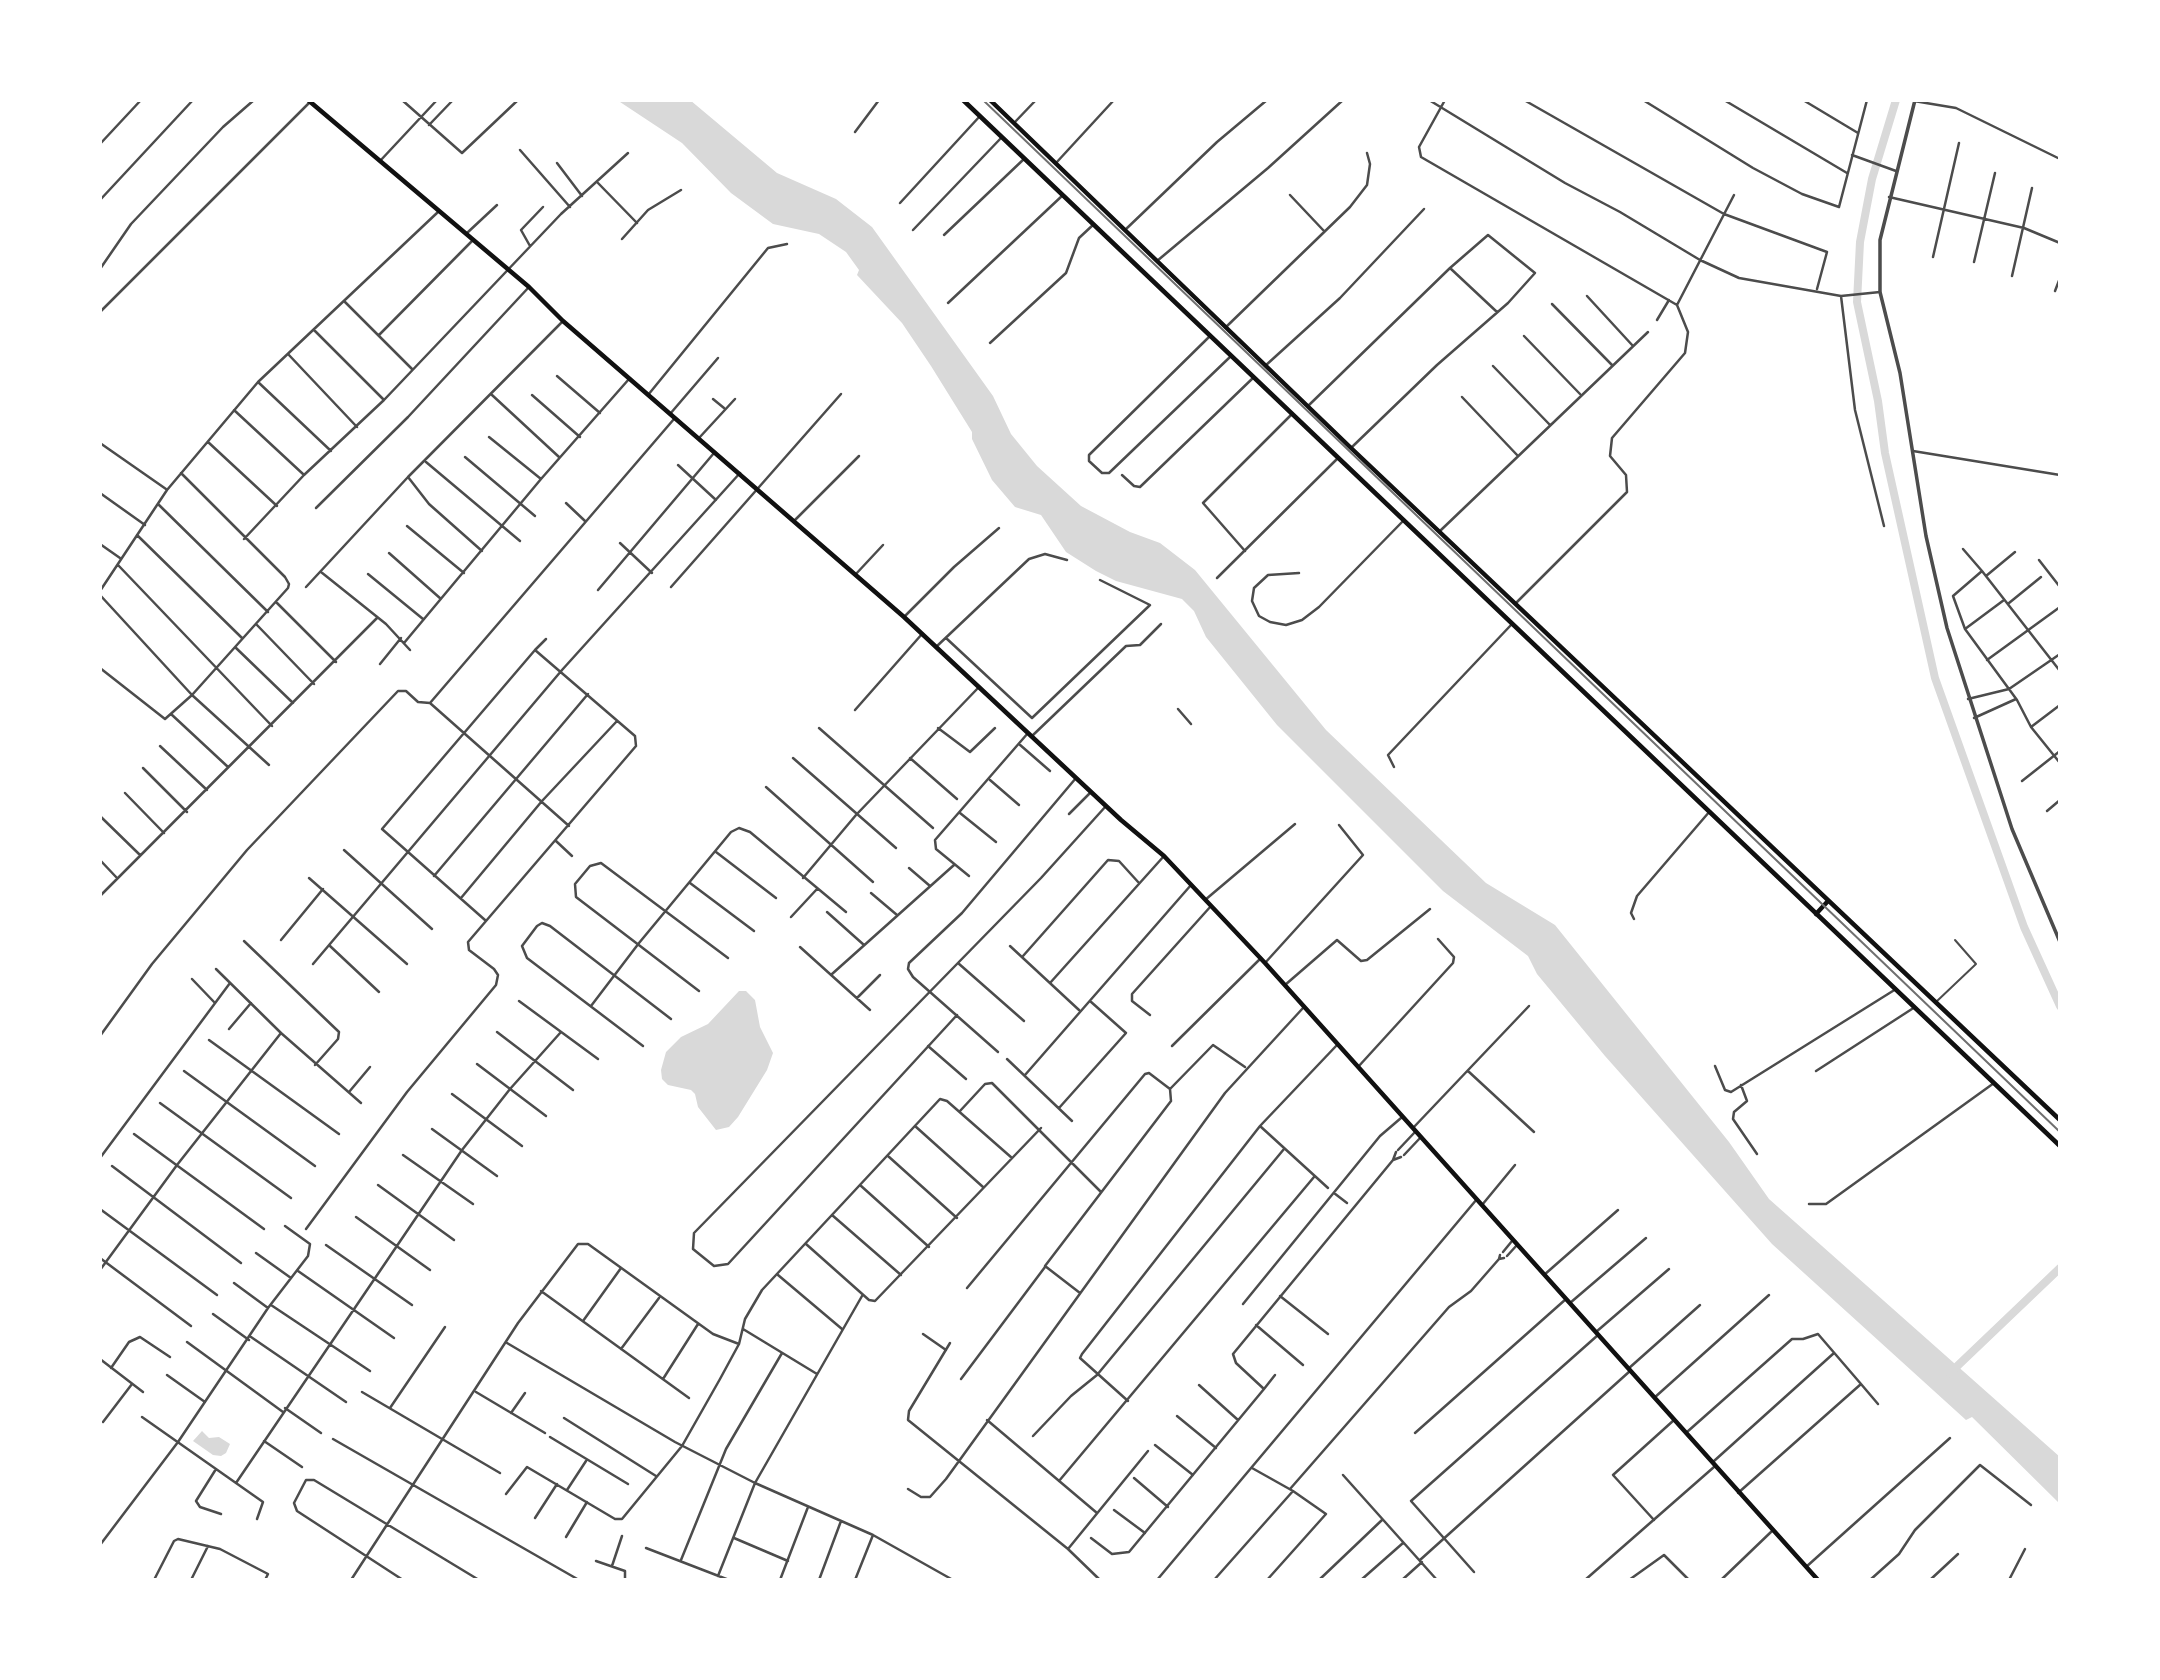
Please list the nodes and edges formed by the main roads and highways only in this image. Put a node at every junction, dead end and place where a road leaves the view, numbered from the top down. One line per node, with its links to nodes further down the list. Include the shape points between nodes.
1 (963, 100): 5 (main road)
2 (990, 100): 4 (main road)
3 (309, 101): 8 (main road, via 758,488 1164,856)
4 (1828, 901): 5 (main road); 6 (main road)
5 (1816, 914): 7 (main road)
6 (2060, 1120)
7 (2060, 1146)
8 (1818, 1580)

